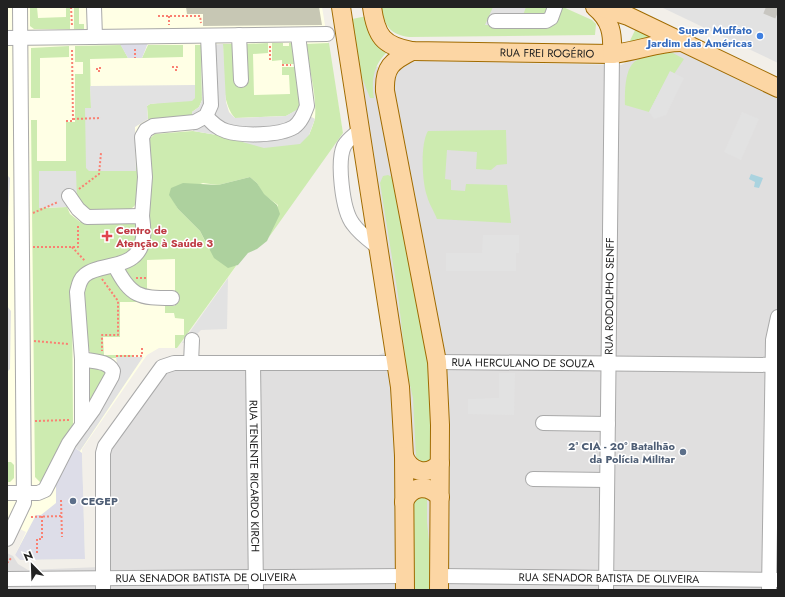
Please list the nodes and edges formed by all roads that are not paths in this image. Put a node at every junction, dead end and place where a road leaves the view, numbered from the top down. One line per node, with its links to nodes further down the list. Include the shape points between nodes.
1 (20, 7): 15 (street)
2 (94, 7): 14 (street)
3 (341, 7): 24 (main road)
4 (372, 7): 17 (main road, RUA FREI ROGÉRIO, via 376,28 385,42)
5 (555, 7): 9 (street, via 546,21)
6 (595, 7): 18 (main road, via 602,12 610,25 613,37)
7 (600, 7): 8 (main road)
8 (630, 12): 16 (main road); 18 (main road, RUA RODOLPHO SENFF)
9 (495, 21)
10 (327, 34): 11 (street)
11 (298, 35): 13 (street); 23 (street, via 307,106 304,116 294,126 282,132 249,134 226,131 213,124)
12 (208, 36): 13 (street); 14 (street); 23 (street, via 211,105)
13 (240, 36): 21 (street)
14 (95, 37): 15 (street)
15 (14, 38): 48 (street)
16 (681, 42): 18 (main road, RUA FREI ROGÉRIO, via 662,42 629,52); 19 (main road)
17 (412, 51): 18 (main road, RUA FREI ROGÉRIO); 33 (main road, via 392,64 386,73 384,91)
18 (612, 54): 37 (street, RUA RODOLPHO SENFF)
19 (753, 72): 20 (main road); 22 (main road)
20 (778, 77)
21 (241, 80)
22 (778, 88)
23 (206, 116): 26 (street, via 195,122 153,126 146,130 142,137 145,177)
24 (360, 130): 27 (main road); 27 (street, via 345,145 340,159 341,178 351,223)
25 (70, 196): 26 (street, via 87,217)
26 (142, 216): 28 (street, via 143,238 140,247 136,253)
27 (378, 247): 36 (main road)
28 (115, 266): 29 (street, via 127,285 141,296); 32 (street, via 93,270 80,281 77,292)
29 (172, 298)
30 (778, 317): 38 (street, via 773,340)
31 (192, 340): 34 (street)
32 (82, 359): 39 (street); 39 (street, via 103,362 113,371 93,410)
33 (436, 362): 37 (street, RUA HERCULANO DE SOUZA); 43 (main road, via 440,406)
34 (191, 363): 35 (street); 56 (street, via 165,364 104,450)
35 (253, 363): 36 (street); 57 (street, RUA TENENTE RICARDO KIRCH)
36 (397, 363): 42 (main road)
37 (608, 364): 38 (street, RUA HERCULANO DE SOUZA); 41 (street, RUA RODOLPHO SENFF)
38 (775, 365): 44 (street)
39 (75, 422): 48 (street, via 69,443 45,490)
40 (543, 423): 41 (street)
41 (608, 424): 46 (street, RUA RODOLPHO SENFF)
42 (404, 456): 43 (main road, via 411,467 423,472 436,468); 50 (main road)
43 (440, 462): 49 (main road)
44 (774, 470): 55 (street)
45 (533, 479): 46 (street)
46 (607, 480): 58 (street, RUA RODOLPHO SENFF)
47 (7, 493): 48 (street)
48 (24, 493): 51 (street, via 21,512)
49 (440, 497): 50 (main road, via 434,491 420,487 407,495); 54 (main road)
50 (404, 502): 53 (main road)
51 (7, 539)
52 (7, 579): 56 (street, RUA SENADOR BATISTA DE OLIVEIRA)
53 (405, 583): 57 (street, RUA SENADOR BATISTA DE OLIVEIRA)
54 (439, 583): 58 (street, RUA SENADOR BATISTA DE OLIVEIRA)
55 (772, 583): 58 (street, RUA SENADOR BATISTA DE OLIVEIRA)
56 (103, 584): 57 (street, RUA SENADOR BATISTA DE OLIVEIRA)
57 (256, 584)
58 (606, 584)

